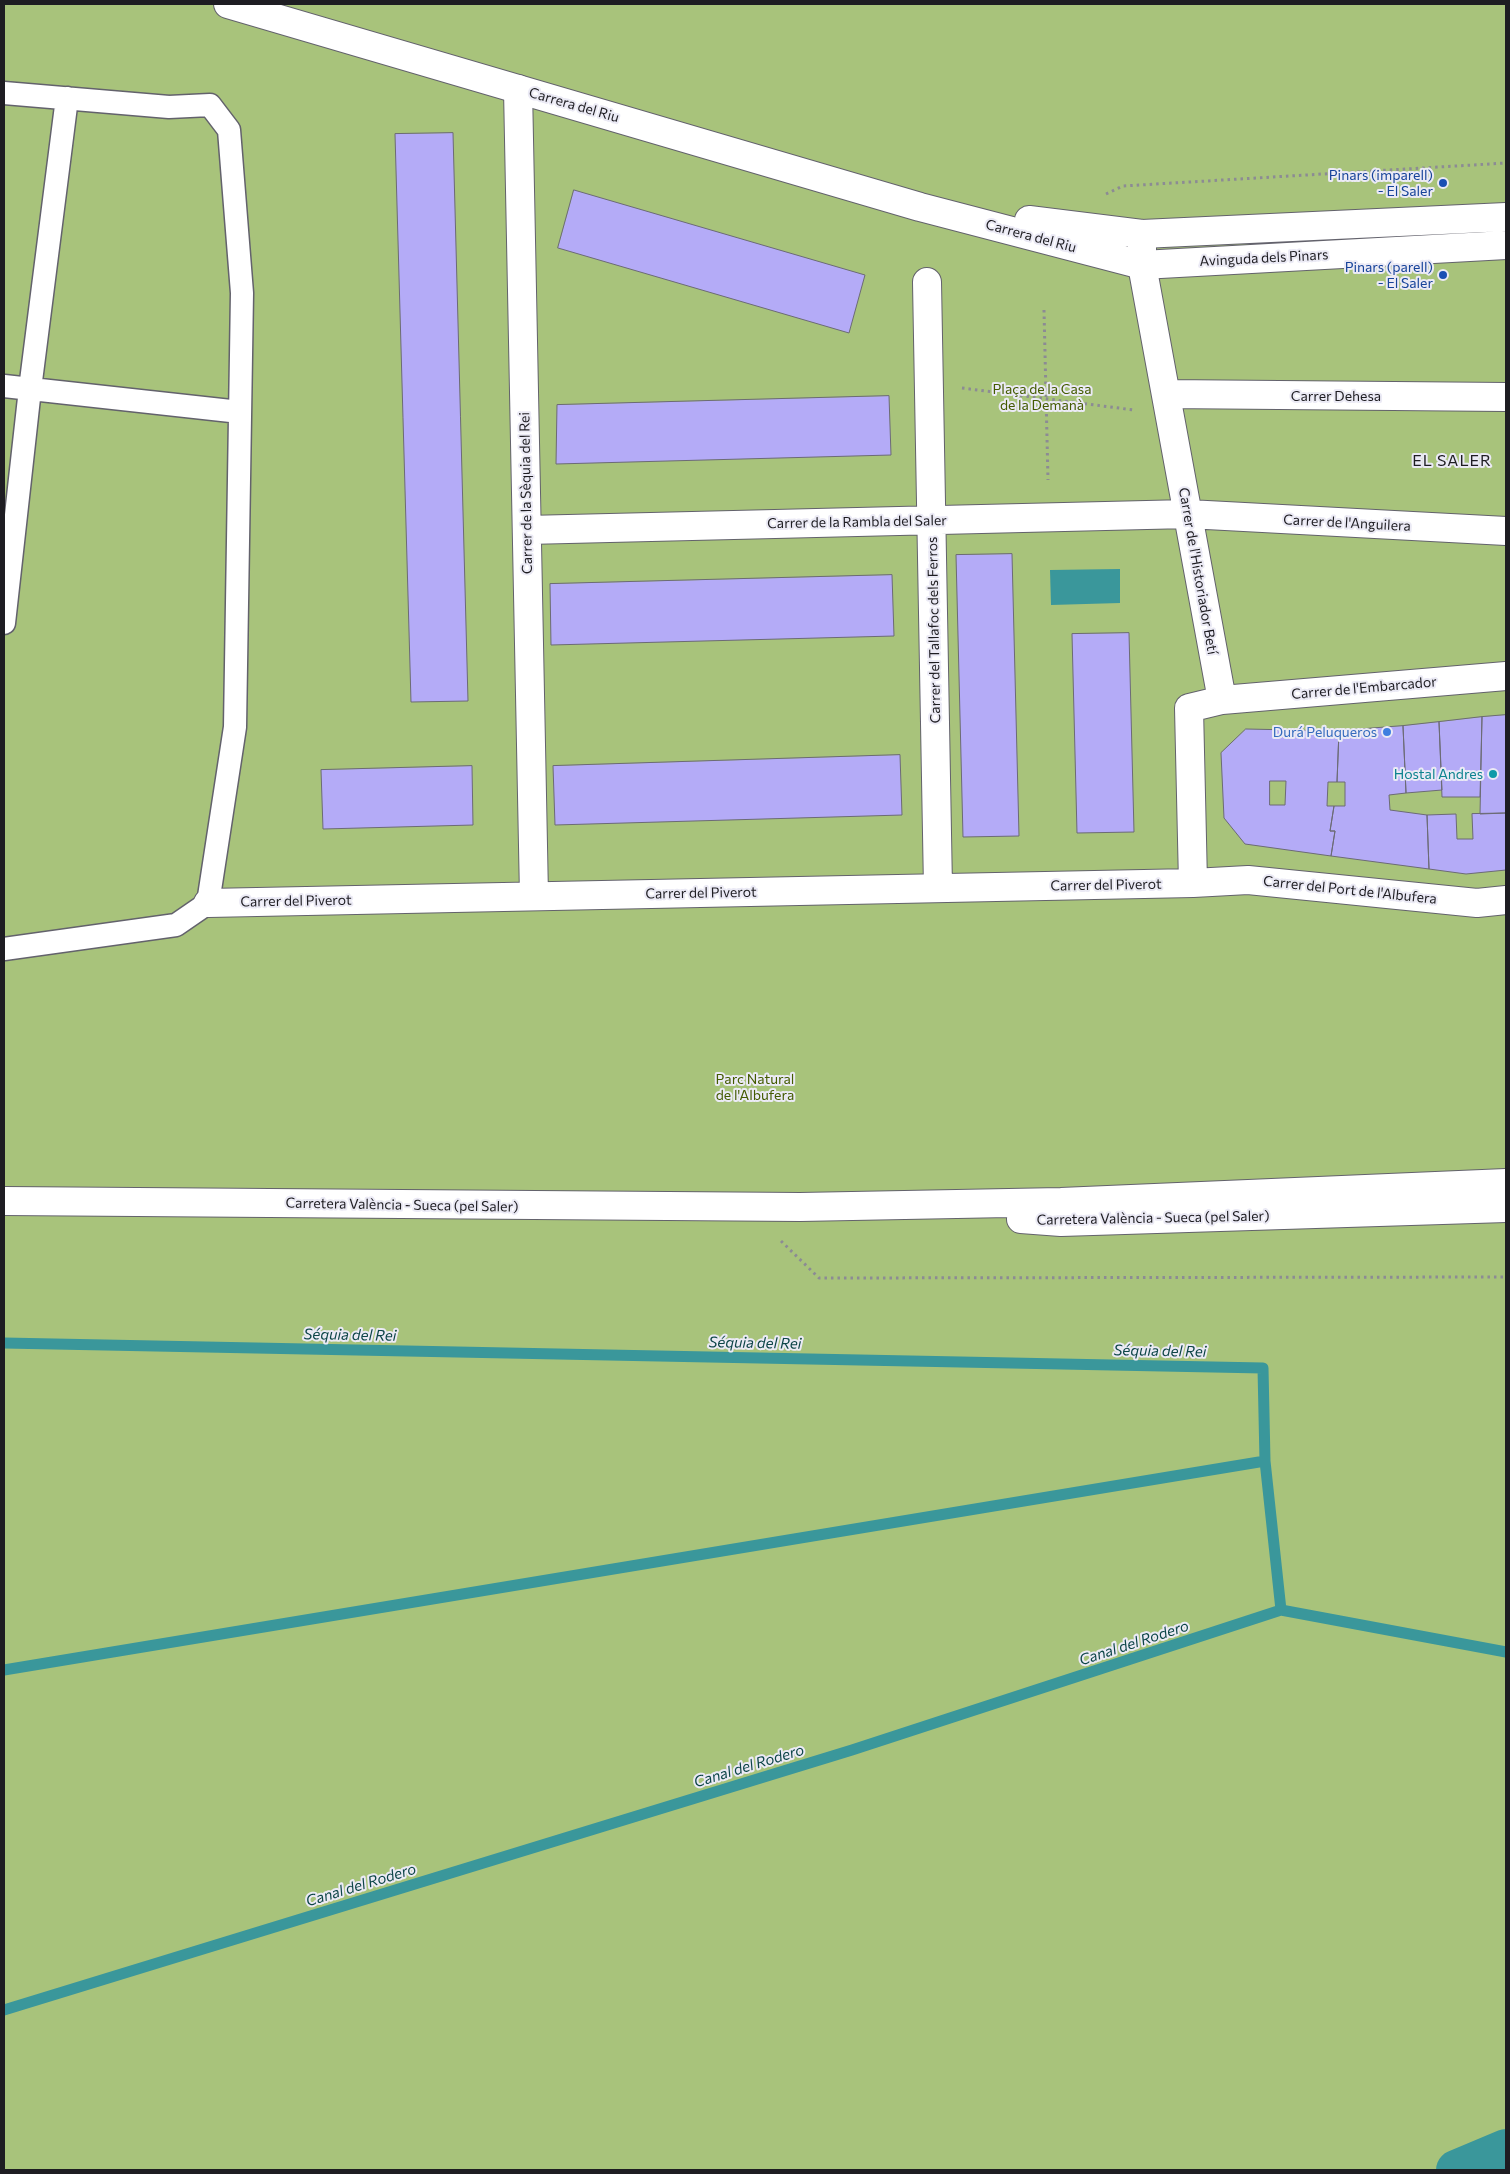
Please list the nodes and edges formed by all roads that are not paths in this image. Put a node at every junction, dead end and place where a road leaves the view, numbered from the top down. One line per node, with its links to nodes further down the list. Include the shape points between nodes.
1 (228, 4): 2 (street, Carrera del Riu)
2 (518, 89): 5 (street, Carrera del Riu); 18 (street, Carrer de la Sèquia del Rei)
3 (4, 93): 4 (lane)
4 (67, 98): 12 (lane); 15 (lane, via 169,107 210,105 229,130 242,294)
5 (920, 207): 7 (street, Carrera del Riu); 9 (street, Carrera del Riu)
6 (1506, 217): 7 (street)
7 (1142, 234): 9 (street, Carrer de l'Historiador Betí)
8 (1506, 245): 9 (street, Avinguda dels Pinars)
9 (1142, 265): 13 (street, Carrer de l'Historiador Betí)
10 (928, 282): 17 (street, Carrer del Tallafoc dels Ferros)
11 (4, 386): 12 (lane)
12 (30, 389): 15 (lane); 20 (lane)
13 (1166, 394): 14 (street, Carrer Dehesa); 16 (street, Carrer de l'Historiador Betí)
14 (1506, 397)
15 (240, 412): 27 (lane, via 235,727)
16 (1188, 514): 17 (street, Carrer de la Rambla del Saler); 19 (street, Carrer de l'Anguilera); 22 (street, Carrer de l'Historiador Betí)
17 (932, 520): 18 (street, Carrer de la Rambla del Saler); 24 (street, Carrer del Tallafoc dels Ferros)
18 (527, 530): 25 (street, Carrer de la Sèquia del Rei)
19 (1506, 531)
20 (4, 623)
21 (1506, 676): 22 (street, Carrer de l'Embarcador)
22 (1222, 700): 23 (street, via 1189,708)
23 (1193, 884): 24 (street, Carrer del Piverot); 26 (street, Carrer del Port de l'Albufera, via 1248,880 1477,903)
24 (938, 888): 25 (street, Carrer del Piverot)
25 (534, 896): 27 (street, Carrer del Piverot)
26 (1506, 900)
27 (208, 903): 28 (lane, via 176,925)
28 (4, 949)
29 (1506, 1183): 31 (street, Carretera València - Sueca (pel Saler), via 1061,1202)
30 (4, 1201): 31 (street, Carretera València - Sueca (pel Saler))
31 (800, 1207): 32 (street, Carretera València - Sueca (pel Saler), via 1061,1222)
32 (1506, 1208)

